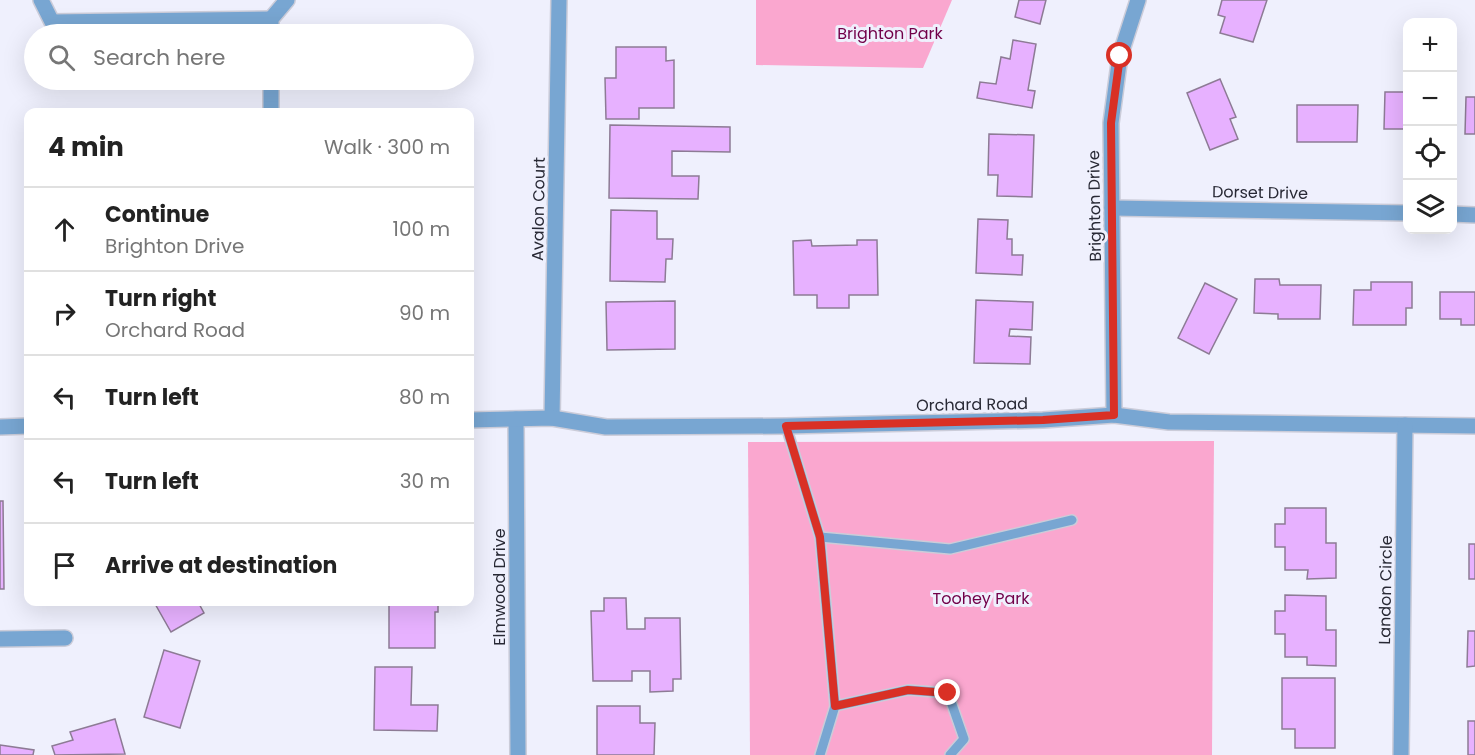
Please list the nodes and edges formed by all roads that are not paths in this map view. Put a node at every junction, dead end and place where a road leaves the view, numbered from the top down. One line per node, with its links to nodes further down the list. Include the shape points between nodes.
1 (41, 0): 5 (street, via 52,22)
2 (287, 0): 5 (street)
3 (559, 0): 14 (street, Avalon Court)
4 (1138, 0): 9 (street, Brighton Drive, via 1120,56 1114,92)
5 (271, 19): 6 (street)
6 (271, 24)
7 (271, 90): 8 (street)
8 (271, 108)
9 (1112, 208): 10 (street, Dorset Drive); 13 (street, Brighton Drive)
10 (1403, 213)
11 (1457, 214): 12 (street)
12 (1475, 215)
13 (1114, 415): 17 (street, Orchard Road, via 1169,422); 19 (street, Orchard Road)
14 (552, 418): 15 (street, Orchard Road); 19 (street, Orchard Road, via 606,427)
15 (516, 419): 16 (street, Orchard Road); 27 (street, Elmwood Drive)
16 (474, 420)
17 (1405, 425): 20 (street, Orchard Road); 30 (street, Landon Circle)
18 (24, 426): 21 (street)
19 (786, 426): 23 (lane)
20 (1475, 426)
21 (0, 427)
22 (1072, 520): 23 (lane, via 950,549)
23 (820, 537): 26 (lane)
24 (65, 638): 25 (street)
25 (0, 639)
26 (835, 706): 28 (lane); 29 (lane, via 908,690 948,693 964,739)
27 (518, 755)
28 (820, 755)
29 (950, 755)
30 (1401, 755)

